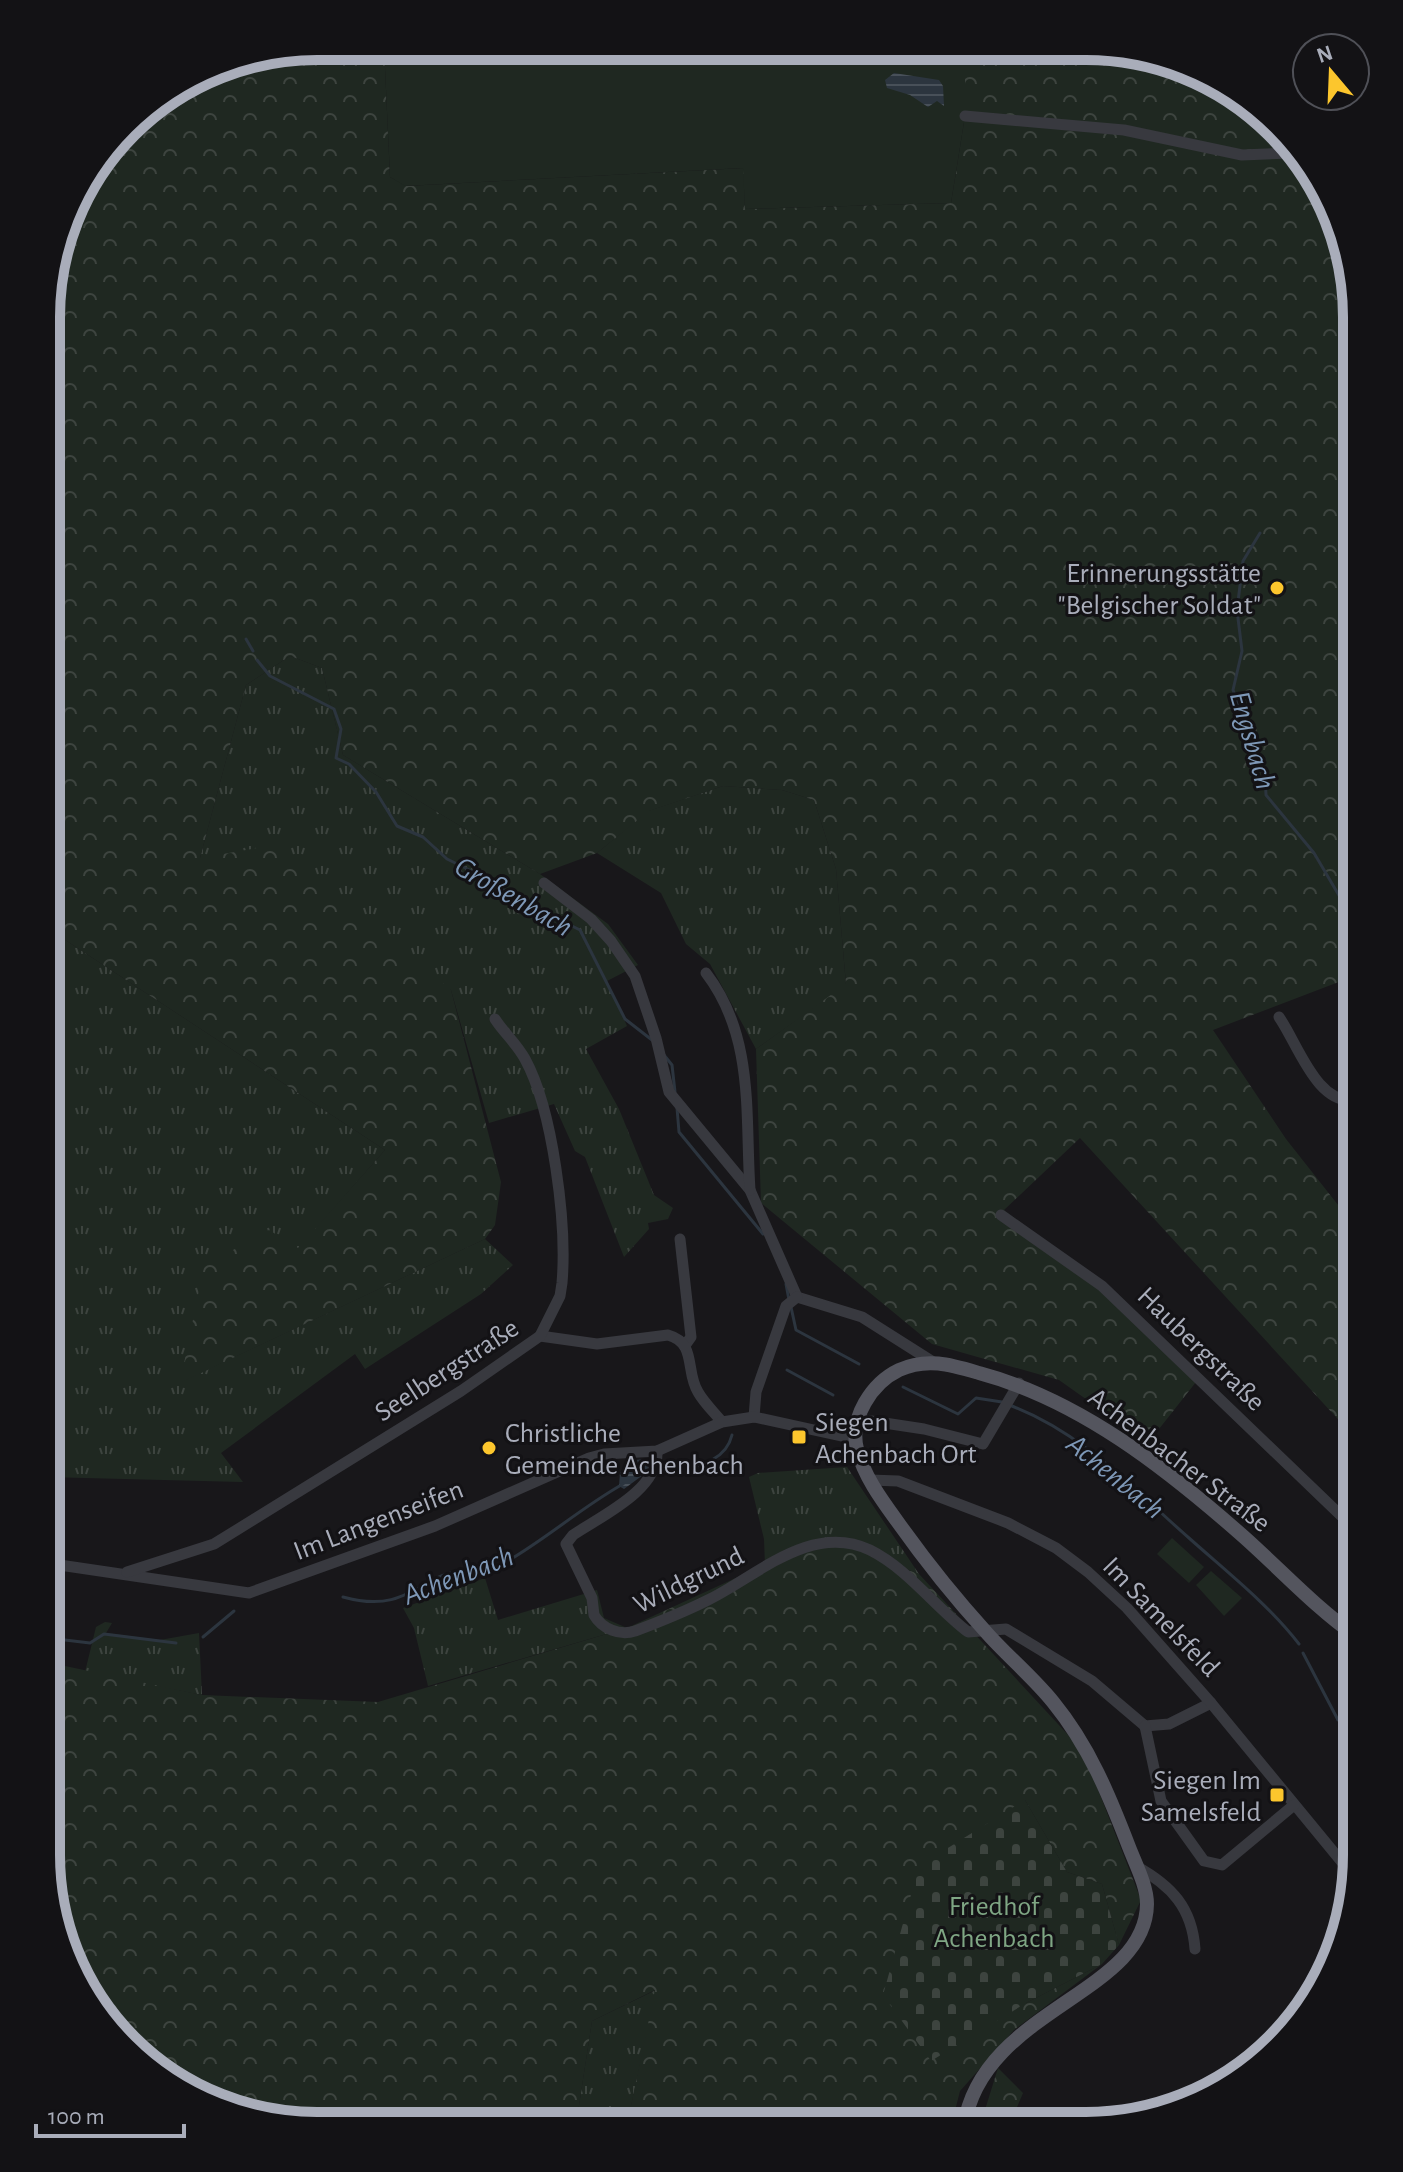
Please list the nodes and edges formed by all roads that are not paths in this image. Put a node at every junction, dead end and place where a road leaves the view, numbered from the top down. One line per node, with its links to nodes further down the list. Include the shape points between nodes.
1 (965, 116): 2 (street, via 1124,130 1242,155)
2 (1284, 153)
3 (544, 883): 8 (street, via 591,919 622,954 652,1025 669,1092)
4 (706, 973): 8 (street, via 739,1037 748,1083)
5 (1279, 1017): 7 (street, via 1328,1093)
6 (495, 1019): 12 (street, Seelbergstraße, via 525,1059 538,1092 557,1178 562,1283)
7 (1342, 1101)
8 (750, 1190): 11 (street)
9 (1001, 1215): 22 (street, Haubergstraße, via 1102,1286)
10 (680, 1239): 13 (street, via 691,1337)
11 (797, 1297): 14 (street, via 862,1317); 16 (street, via 786,1306 756,1392)
12 (540, 1336): 13 (street, via 597,1344 668,1335); 24 (street, Seelbergstraße, via 214,1544)
13 (686, 1344): 18 (street, via 697,1391)
14 (933, 1362): 15 (main road, Achenbacher Straße); 17 (main road, via 912,1365 882,1381)
15 (1019, 1383): 17 (street, via 983,1444); 25 (main road, Achenbacher Straße, via 1122,1441 1241,1534)
16 (754, 1417): 18 (street, Im Langenseifen); 19 (street, Im Langenseifen)
17 (858, 1419): 19 (main road)
18 (722, 1422): 20 (street, Im Langenseifen)
19 (855, 1439): 21 (main road)
20 (657, 1451): 24 (street, Im Langenseifen, via 589,1458 435,1526 249,1593); 26 (street, Wildgrund, via 651,1479 566,1544 592,1598 594,1615 608,1628 626,1634 648,1626 708,1600 792,1552 830,1541 868,1549 895,1565 968,1632)
21 (870, 1480): 26 (main road, via 917,1550); 27 (street, Im Samelsfeld, via 898,1481 1008,1523 1056,1548 1127,1608)
22 (1342, 1517)
23 (60, 1565): 24 (street, Im Langenseifen)
24 (122, 1574)
25 (1342, 1624)
26 (986, 1632): 28 (street, via 1006,1629 1092,1681); 31 (main road, via 1052,1700 1082,1741)
27 (1211, 1703): 28 (street, via 1169,1724); 29 (street, Im Samelsfeld)
28 (1145, 1726): 29 (street, via 1161,1801 1204,1861 1222,1865)
29 (1294, 1805): 30 (street, Im Samelsfeld)
30 (1342, 1862)
31 (1136, 1866): 32 (street, via 1175,1895 1193,1924); 33 (main road, via 1147,1899 1146,1923 1136,1944 1116,1966 1025,2029 997,2055 971,2096)
32 (1195, 1949)
33 (967, 2112)

